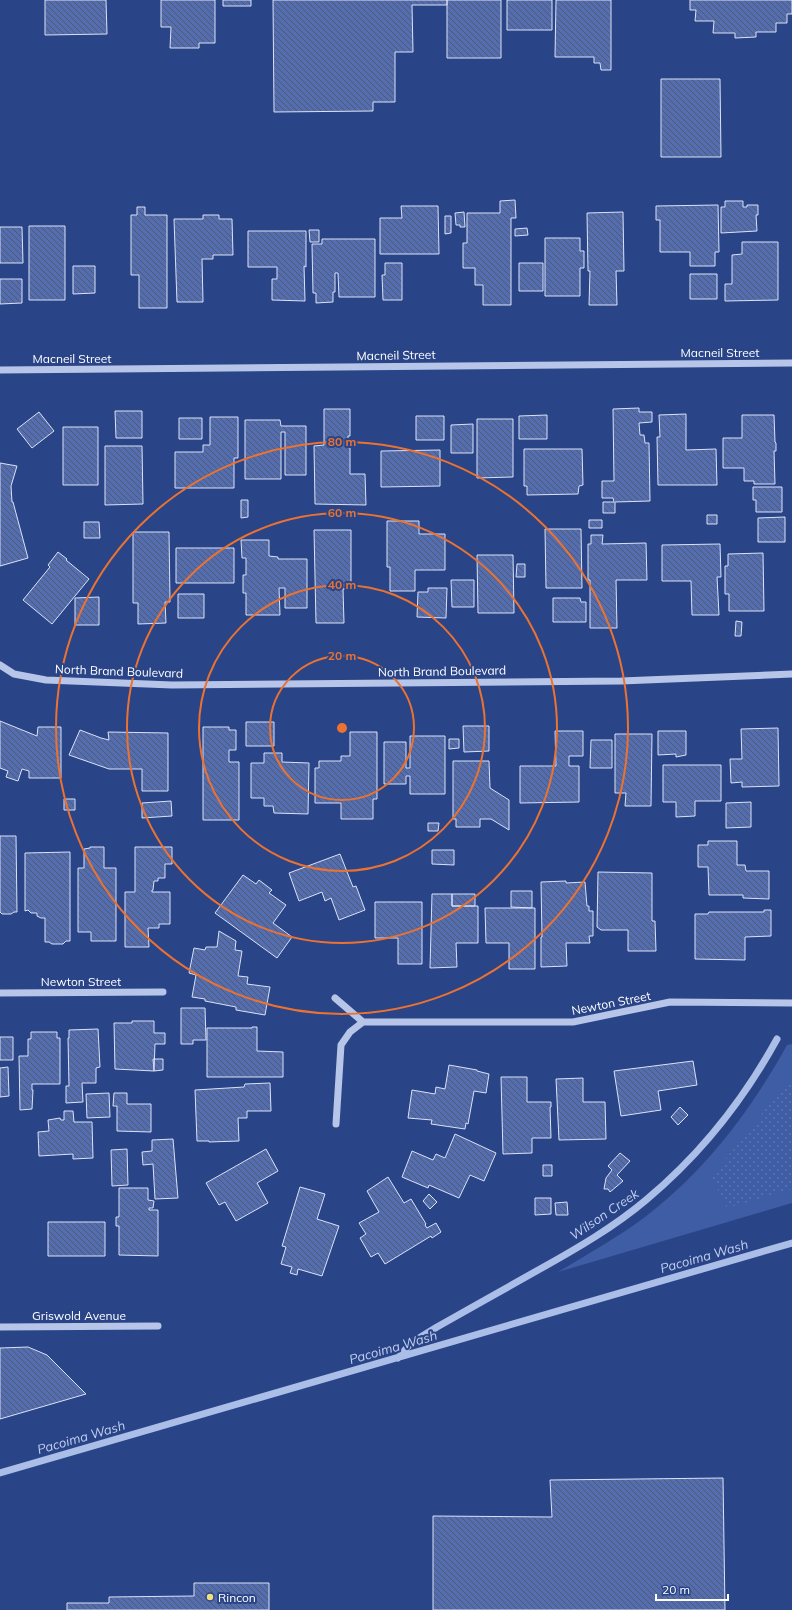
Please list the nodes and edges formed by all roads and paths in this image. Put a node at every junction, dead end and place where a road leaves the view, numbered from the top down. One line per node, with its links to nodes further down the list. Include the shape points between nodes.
1 (792, 363): 2 (street, Macneil Street)
2 (0, 370)
3 (0, 665): 4 (street, North Brand Boulevard, via 14,674 46,680 172,685 621,681)
4 (792, 674)
5 (163, 992): 6 (street, Newton Street)
6 (0, 993)
7 (335, 998): 9 (street)
8 (792, 1003): 9 (street, Newton Street, via 670,1002 573,1022)
9 (363, 1022): 10 (street, via 350,1032 341,1046)
10 (336, 1124)
11 (158, 1326): 12 (street, Griswold Avenue)
12 (0, 1327)

